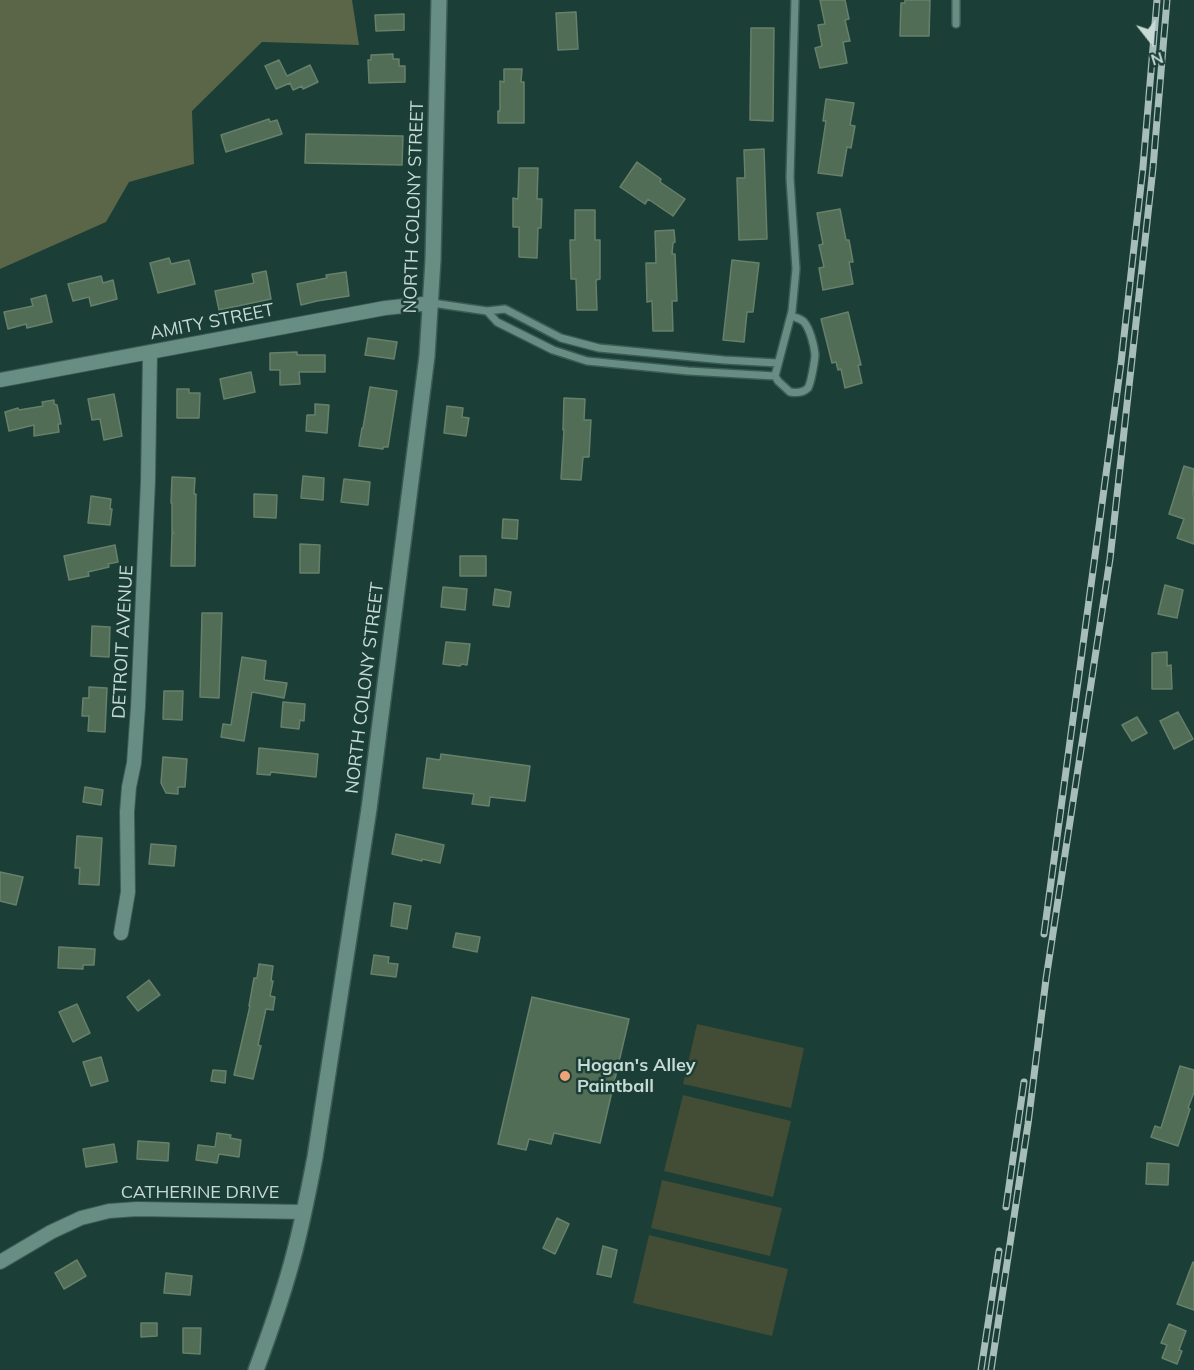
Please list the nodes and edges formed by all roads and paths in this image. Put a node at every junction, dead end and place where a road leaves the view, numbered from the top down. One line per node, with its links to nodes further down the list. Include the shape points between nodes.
1 (439, 0): 5 (main road, NORTH COLONY STREET)
2 (795, 0): 7 (lane, via 790,178 796,269)
3 (956, 0): 4 (lane)
4 (956, 24)
5 (432, 303): 6 (lane); 9 (street, AMITY STREET, via 375,310); 15 (main road, NORTH COLONY STREET, via 369,809)
6 (487, 311): 8 (lane, via 505,309 561,338); 11 (lane, via 497,322 553,350 587,361)
7 (791, 316): 10 (lane); 12 (lane, via 805,323 810,333 815,355 811,379 808,388 800,393 790,392)
8 (624, 351): 10 (lane); 11 (lane)
9 (150, 353): 13 (street, AMITY STREET); 14 (street, DETROIT AVENUE, via 139,695 127,812 128,892)
10 (778, 363): 12 (lane)
11 (617, 364): 12 (lane)
12 (775, 376)
13 (0, 380)
14 (121, 933)
15 (304, 1212): 16 (street, CATHERINE DRIVE, via 109,1211 51,1232); 17 (main road, NORTH COLONY STREET, via 277,1312)
16 (0, 1262)
17 (256, 1370)

